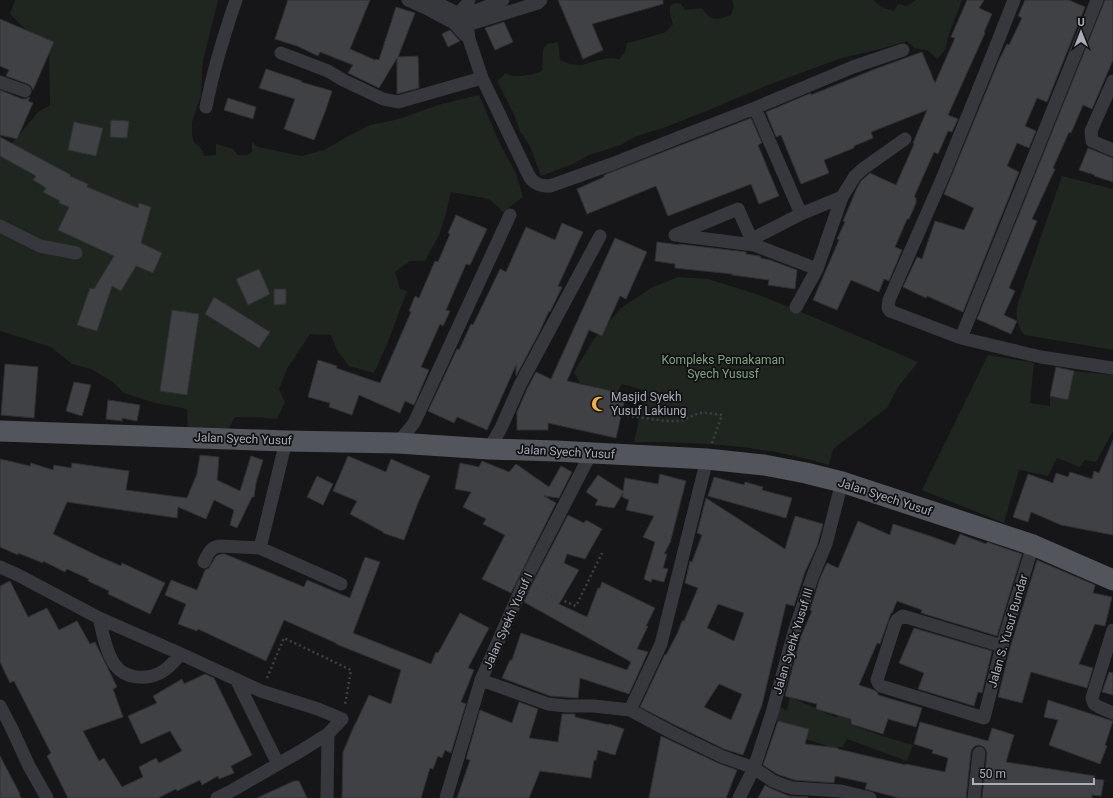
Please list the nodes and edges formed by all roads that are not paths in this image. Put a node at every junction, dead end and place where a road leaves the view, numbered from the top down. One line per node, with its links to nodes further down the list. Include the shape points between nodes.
1 (236, 0): 16 (street, via 221,43)
2 (408, 0): 9 (street)
3 (431, 0): 9 (street)
4 (469, 0): 9 (street)
5 (503, 0): 9 (street)
6 (541, 0): 9 (street, via 538,3)
7 (1014, 0): 29 (street, via 889,300 890,311)
8 (1098, 0): 29 (street)
9 (460, 21): 12 (street)
10 (903, 50): 17 (street, via 853,67)
11 (281, 53): 12 (street, via 328,71 383,99 398,102)
12 (482, 78): 17 (street, via 529,176 536,184 543,186 550,186 612,164)
13 (1113, 81): 19 (street, via 1091,131 1092,141)
14 (0, 82): 15 (street)
15 (25, 91)
16 (206, 107)
17 (755, 108): 21 (street)
18 (905, 139): 20 (street, via 855,176)
19 (1113, 150)
20 (842, 197): 21 (street); 27 (street)
21 (801, 214): 25 (street)
22 (510, 215): 33 (street, via 414,423)
23 (0, 226): 26 (street, via 40,246)
24 (600, 236): 34 (street, via 520,385)
25 (753, 242): 25 (street, via 675,235 738,209); 27 (street)
26 (76, 253)
27 (817, 269): 28 (street)
28 (796, 307)
29 (961, 338): 30 (street, via 1041,357)
30 (1113, 368)
31 (0, 431): 32 (main road, Jalan Syech Yusuf)
32 (286, 441): 33 (main road, Jalan Syech Yusuf); 39 (street)
33 (398, 443): 34 (main road, Jalan Syech Yusuf)
34 (490, 449): 35 (main road, Jalan Syech Yusuf)
35 (591, 453): 36 (main road, Jalan Syech Yusuf); 49 (street, Jalan Syekh Yusuf I, via 524,583)
36 (707, 459): 37 (main road, Jalan Syech Yusuf, via 764,465); 51 (street, via 661,644)
37 (842, 482): 38 (main road, Jalan Syech Yusuf); 56 (street, Jalan Syehk Yusuf III, via 826,544 794,632)
38 (1033, 545): 42 (main road, Jalan Syech Yusuf); 46 (street, Jalan S. Yusuf Bundar)
39 (260, 548): 40 (street, via 215,546 209,551); 43 (street)
40 (204, 562)
41 (0, 567): 44 (street)
42 (1113, 580)
43 (341, 584)
44 (99, 618): 47 (street); 47 (street, via 110,656 122,673 152,676 161,672)
45 (1113, 630): 52 (street, via 1092,700 1099,708)
46 (1002, 646): 46 (street, Jalan S. Yusuf Bundar, via 903,616 895,624 877,680 878,684 984,718)
47 (181, 654): 48 (street)
48 (236, 679): 53 (street, via 261,691 342,719); 55 (street)
49 (481, 680): 51 (street, via 548,704); 60 (street, Jalan Syekh Yusuf I)
50 (0, 706): 57 (street)
51 (630, 710): 56 (street, via 721,756)
52 (1113, 712)
53 (328, 734): 55 (street); 59 (street)
54 (978, 753): 63 (street)
55 (278, 764): 58 (street)
56 (754, 768): 61 (street, Jalan Syehk Yusuf III); 62 (street, via 789,787 841,791)
57 (47, 798)
58 (217, 798)
59 (327, 798)
60 (446, 798)
61 (739, 798)
62 (870, 798)
63 (974, 798)

